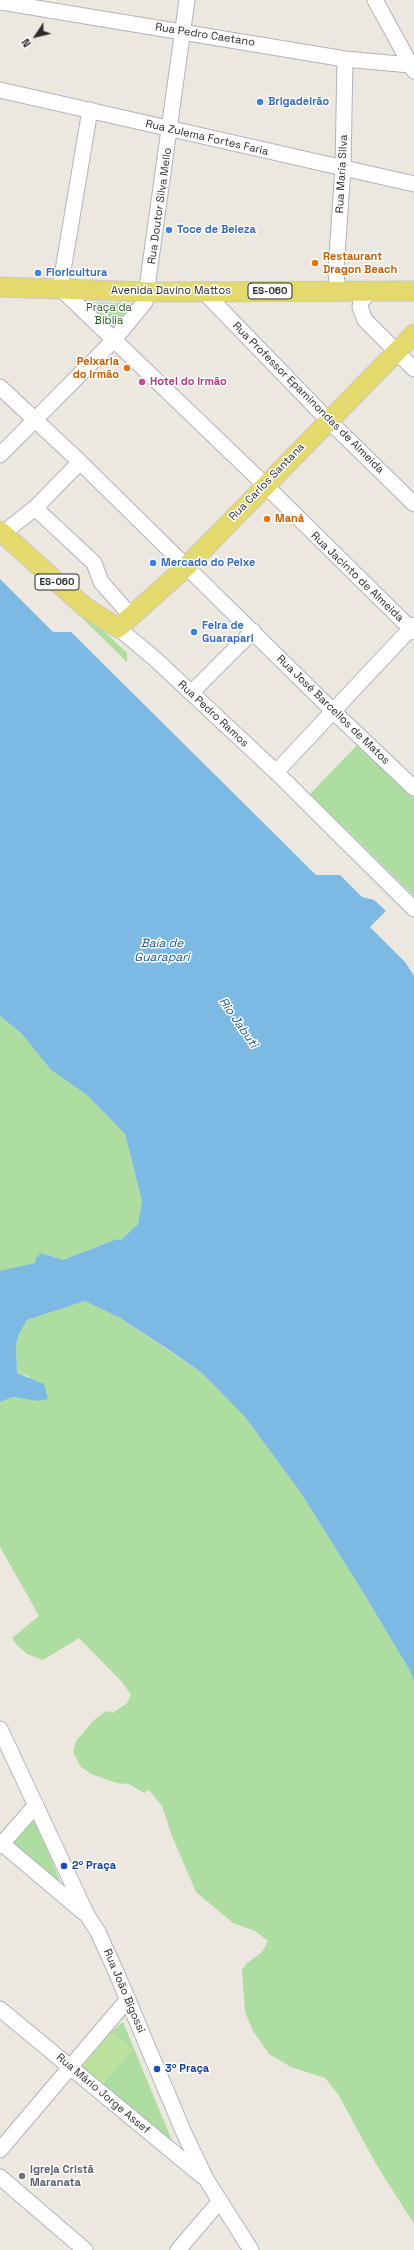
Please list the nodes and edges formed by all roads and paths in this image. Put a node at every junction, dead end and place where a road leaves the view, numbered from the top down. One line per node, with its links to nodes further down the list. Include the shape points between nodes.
1 (187, 0): 4 (street, Rua Doutor Silva Mello)
2 (375, 0): 6 (street)
3 (0, 2): 4 (street, Rua Pedro Caetano)
4 (183, 31): 5 (street, Rua Pedro Caetano); 9 (street, Rua Doutor Silva Mello)
5 (345, 59): 6 (street, Rua Pedro Caetano); 10 (street, Rua Maria Silva)
6 (412, 68)
7 (0, 90): 8 (street, Rua Zulema Fortes Faria)
8 (90, 110): 9 (street, Rua Zulema Fortes Faria); 13 (street)
9 (170, 130): 10 (street, Rua Zulema Fortes Faria); 18 (street, Rua Doutor Silva Mello)
10 (343, 168): 11 (street, Rua Zulema Fortes Faria); 14 (street, Rua Maria Silva, via 336,269)
11 (414, 184)
12 (0, 287): 13 (main road, Avenida Davino Mattos / ES-060)
13 (60, 288): 18 (main road, Avenida Davino Mattos / ES-060); 20 (street, Rua Jacinto de Almeida)
14 (337, 290): 15 (main road, Avenida Davino Mattos / ES-060); 16 (main road, Avenida Davino Mattos / ES-060)
15 (371, 290): 17 (main road, Avenida Davino Mattos / ES-060); 21 (street, via 361,302 362,314 370,326)
16 (203, 291): 18 (main road, Avenida Davino Mattos / ES-060); 25 (street, Rua Professor Epaminondas de Almeida)
17 (414, 291)
18 (148, 292): 20 (street, Rua Doutor Silva Mello, via 146,302)
19 (414, 334): 21 (main road, Rua Carlos Santana)
20 (113, 341): 24 (street, Rua Doutor Silva Mello); 28 (street, Rua Jacinto de Almeida)
21 (397, 352): 22 (street); 25 (main road, Rua Carlos Santana)
22 (414, 369)
23 (0, 387): 24 (street, Rua José Barcellos de Matos)
24 (35, 419): 26 (street, Rua Doutor Silva Mello); 27 (street, Rua José Barcellos de Matos)
25 (328, 420): 28 (main road, Rua Carlos Santana); 29 (street, Rua Professor Epaminondas de Almeida)
26 (0, 455)
27 (80, 462): 30 (street); 32 (street, Rua José Barcellos de Matos)
28 (265, 485): 32 (main road, Rua Carlos Santana); 35 (street, Rua Jacinto de Almeida)
29 (414, 504)
30 (35, 508): 31 (street); 33 (street, via 94,563 101,582)
31 (1, 532): 34 (main road, Rua Pedro Ramos / ES-060, via 85,607)
32 (186, 567): 34 (main road, Rua Carlos Santana); 36 (street, Rua José Barcellos de Matos)
33 (125, 609)
34 (118, 628): 37 (street, Rua Pedro Ramos)
35 (413, 629): 38 (street)
36 (253, 631): 37 (street); 38 (street, Rua José Barcellos de Matos)
37 (191, 693): 39 (street, Rua Pedro Ramos)
38 (334, 712): 39 (street); 40 (street, Rua José Barcellos de Matos)
39 (276, 772): 41 (street, Rua Pedro Ramos)
40 (414, 788)
41 (414, 909)
42 (0, 1729): 43 (street, Rua João Bigossi)
43 (36, 1805): 44 (street); 45 (street, Rua João Bigossi)
44 (1, 1844): 45 (street)
45 (87, 1915): 46 (street, Rua João Bigossi, via 98,1932)
46 (128, 1999): 48 (street); 51 (street, Rua João Bigossi)
47 (0, 2009): 48 (street, Rua Mário Jorge Assef)
48 (70, 2068): 49 (street); 51 (street, Rua Mário Jorge Assef)
49 (0, 2150)
50 (0, 2177): 53 (street)
51 (206, 2179): 52 (street, Rua João Bigossi)
52 (219, 2202): 54 (street); 55 (street, Rua João Bigossi)
53 (85, 2250)
54 (178, 2250)
55 (251, 2250)

